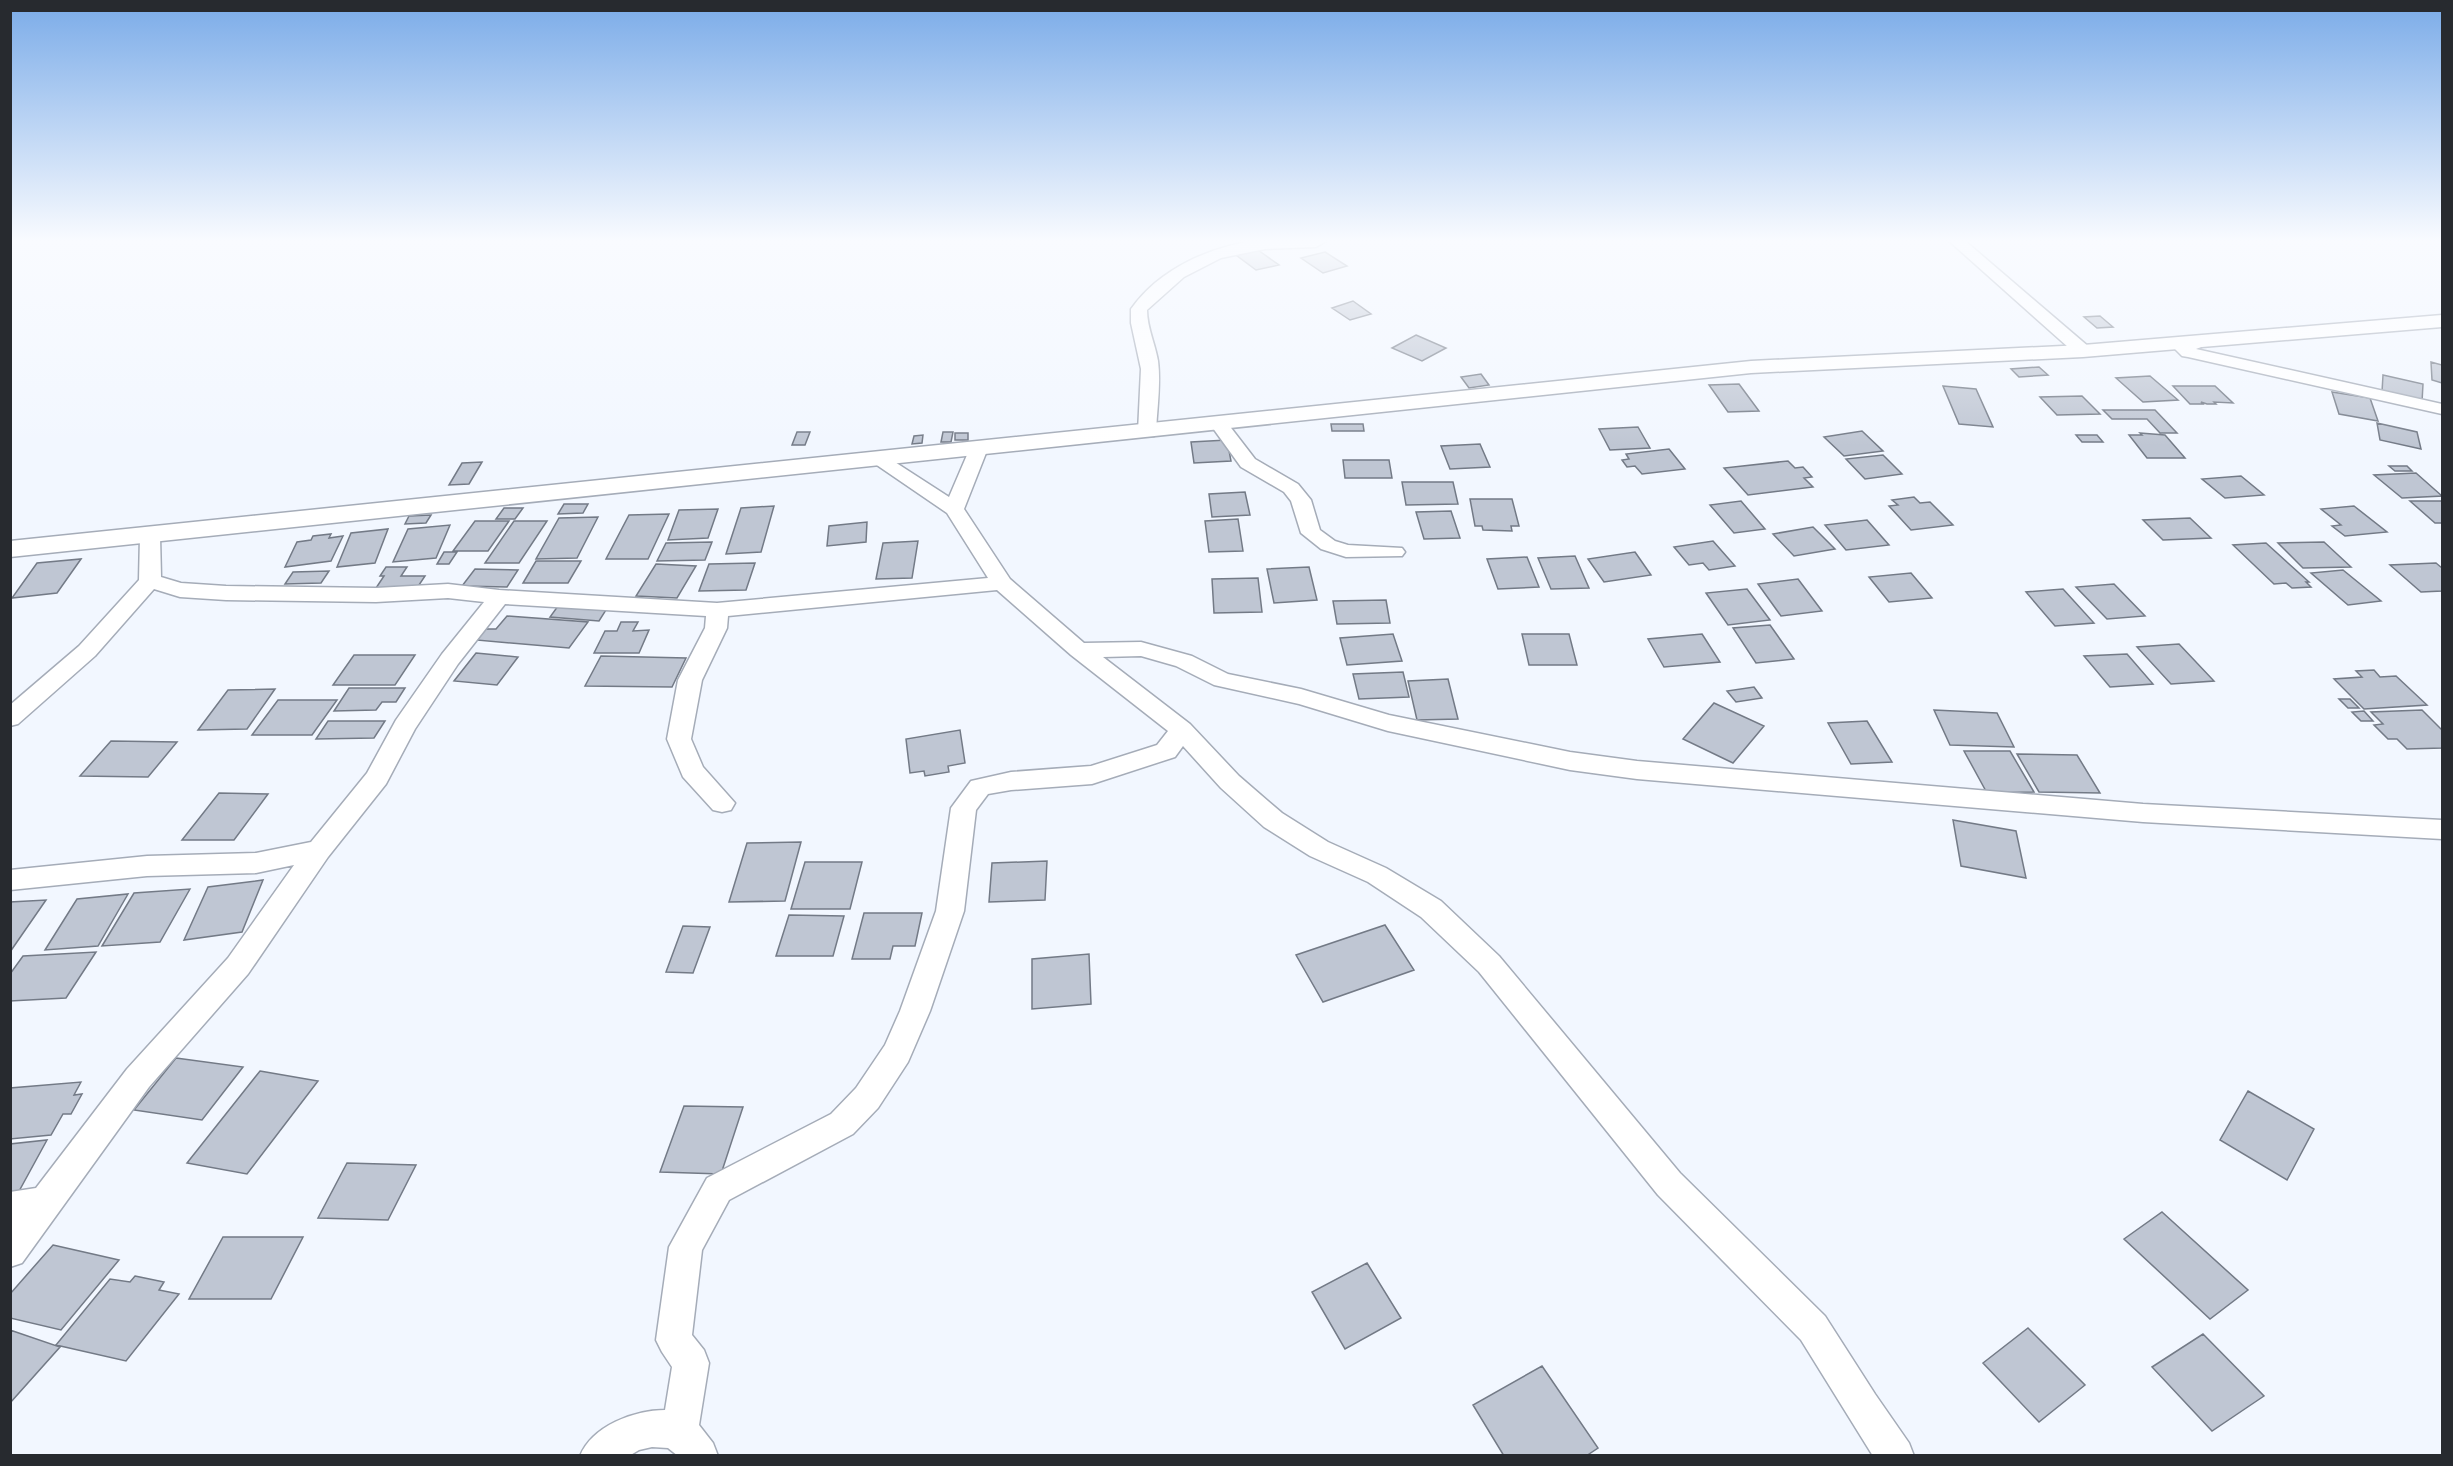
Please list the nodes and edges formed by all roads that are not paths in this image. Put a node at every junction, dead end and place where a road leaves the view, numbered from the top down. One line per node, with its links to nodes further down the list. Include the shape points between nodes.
1 (1140, 308): 8 (street, via 1138,325 1148,348 1150,366)
2 (2034, 308): 5 (street)
3 (2442, 321): 4 (street)
4 (2200, 341): 5 (street); 6 (street, via 2182,348)
5 (2084, 351): 7 (street, via 1751,367)
6 (2442, 409)
7 (1219, 424): 8 (street); 14 (street, via 1248,462 1291,488 1301,500 1311,533 1346,551)
8 (1147, 432): 9 (street)
9 (979, 448): 10 (street); 11 (street)
10 (877, 459): 11 (street); 12 (street)
11 (954, 509): 16 (street)
12 (150, 536): 13 (street); 15 (street)
13 (10, 549)
14 (1395, 552)
15 (150, 581): 17 (street, via 180,590 226,594 375,595 448,591); 20 (street, via 87,651)
16 (1002, 583): 18 (street); 19 (street)
17 (499, 597): 18 (street); 24 (street, via 404,726 377,778)
18 (717, 610): 22 (street, via 716,628 690,680 679,739 692,771)
19 (1079, 650): 21 (street); 23 (street, via 1141,649 1184,661 1222,680 1301,697 1388,723 1637,770 2143,813)
20 (10, 718)
21 (1182, 730): 29 (street, via 1166,751 1092,775 980,787 964,808 950,911 897,1053 867,1098 842,1124 718,1189 686,1247 675,1340 691,1364); 31 (street, via 1230,782 1273,820 1319,849 1377,874 1431,909 1489,964 1669,1185 1813,1328)
22 (722, 803)
23 (2442, 830)
24 (319, 850): 25 (street, via 256,863 147,866); 26 (street, via 238,966 138,1078)
25 (10, 880)
26 (45, 1202): 27 (street); 28 (street)
27 (10, 1208)
28 (10, 1251)
29 (689, 1444): 30 (street, via 657,1426 635,1431)
30 (598, 1455)
31 (1896, 1455)

